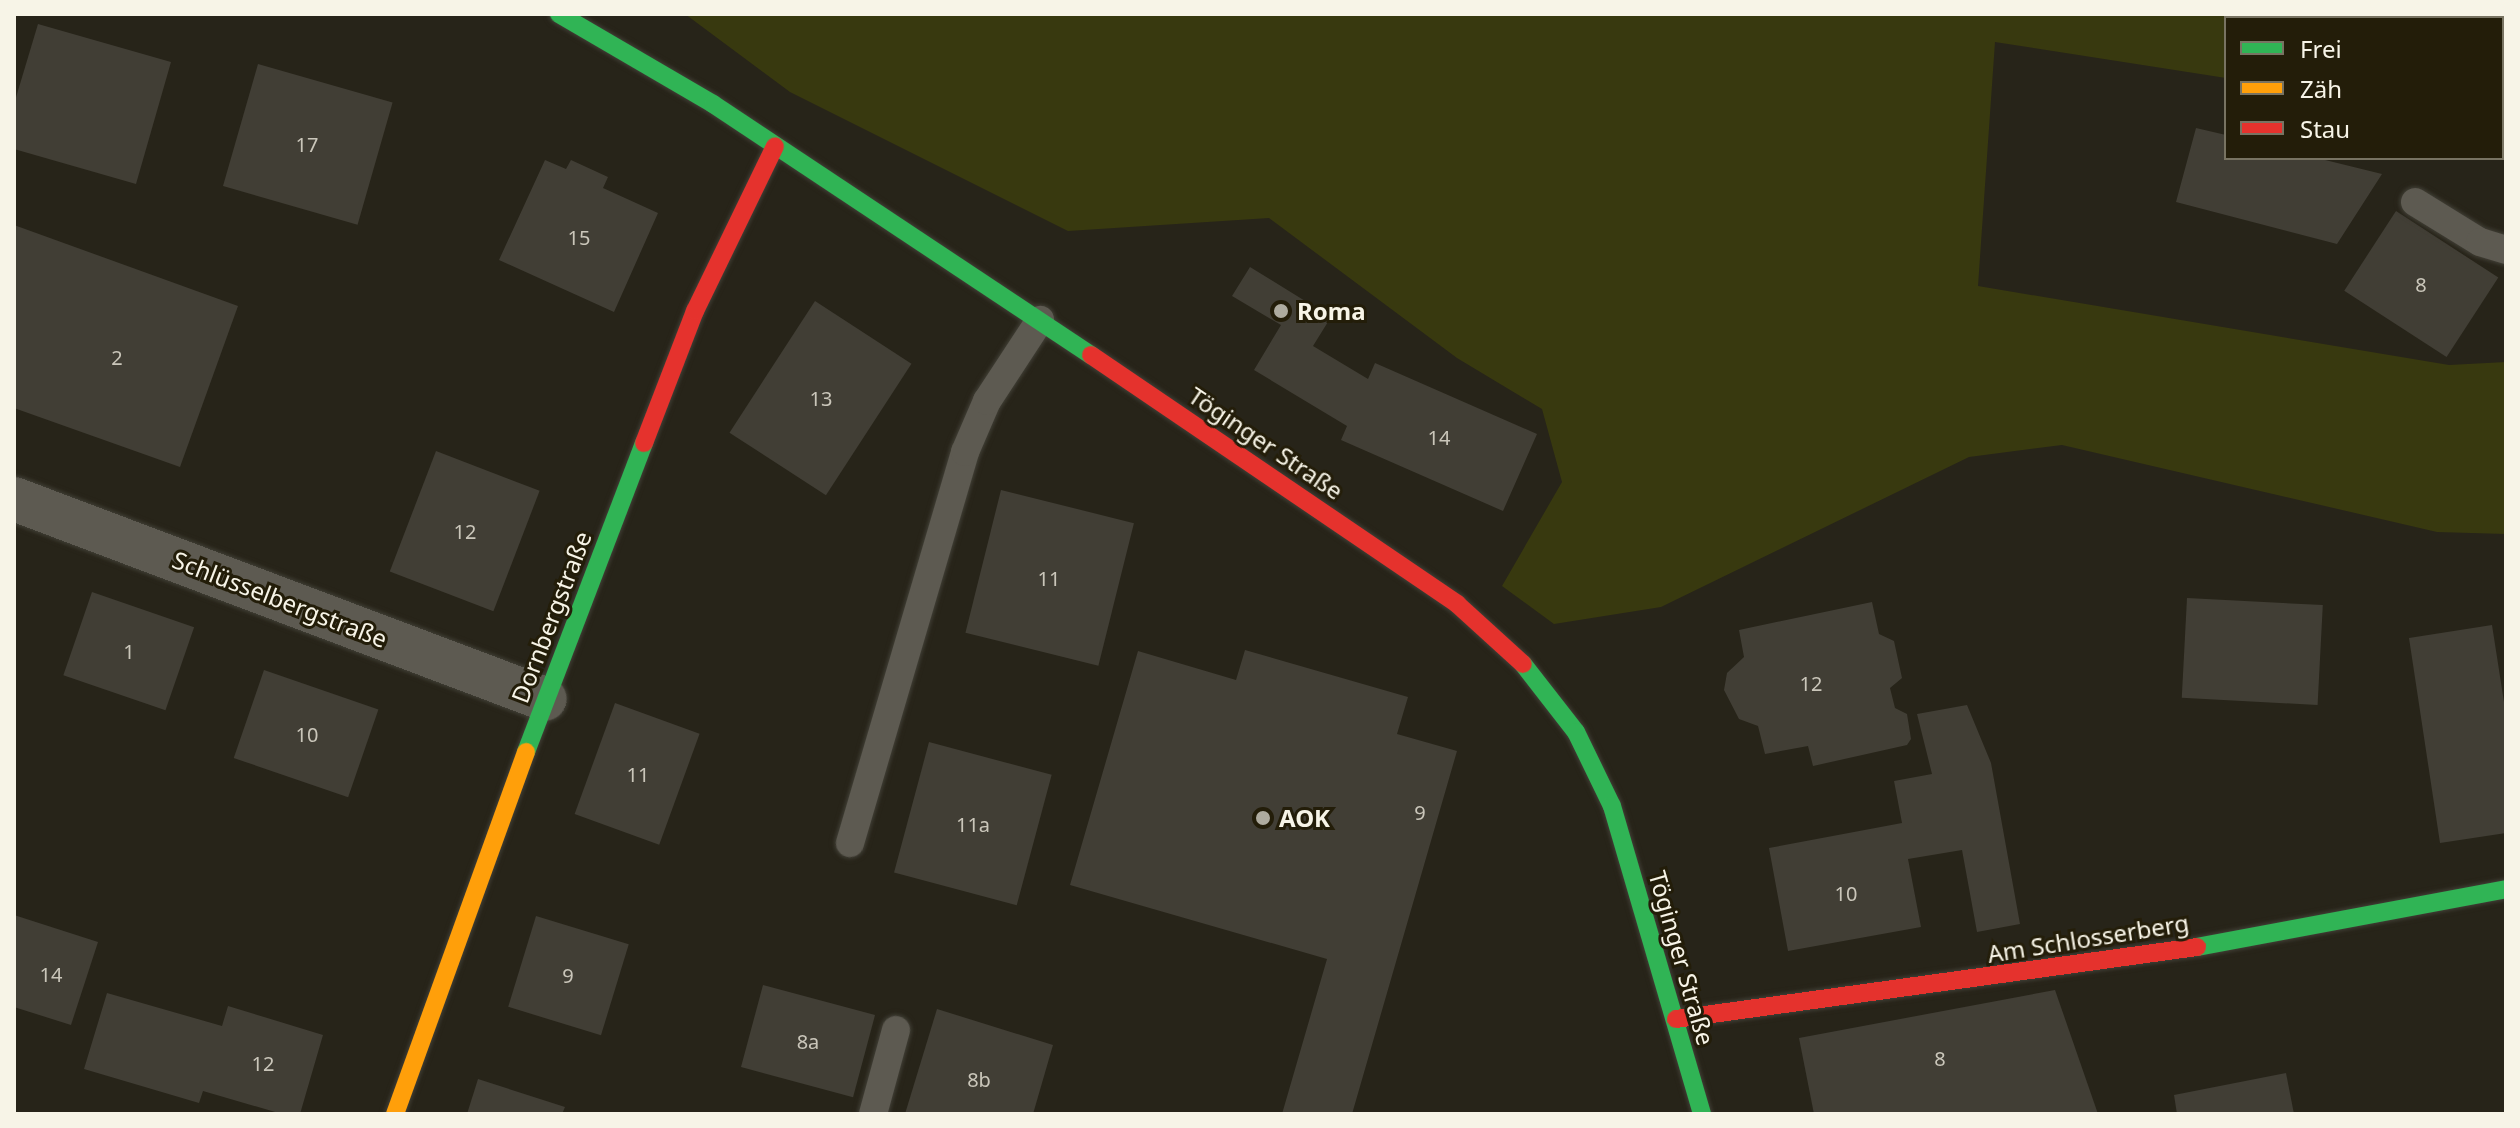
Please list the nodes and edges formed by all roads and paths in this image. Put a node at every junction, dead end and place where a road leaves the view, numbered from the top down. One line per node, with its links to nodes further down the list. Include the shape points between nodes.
1 (559, 14): 2 (street, Töginger Straße)
2 (775, 146): 5 (street, Töginger Straße); 7 (street, Dornbergstraße, via 695,311)
3 (2415, 202): 4 (lane, via 2480,242)
4 (2506, 250)
5 (1040, 320): 8 (lane, via 987,401 965,452); 10 (street, Töginger Straße, via 1415,574 1519,659 1576,732 1612,806)
6 (14, 499): 7 (street, Schlüsselbergstraße)
7 (545, 699): 12 (street, Dornbergstraße)
8 (850, 843)
9 (2506, 889): 10 (street, Am Schlosserberg, via 2130,959)
10 (1676, 1019): 14 (street, Töginger Straße)
11 (896, 1030): 13 (lane)
12 (395, 1114)
13 (873, 1114)
14 (1702, 1114)

